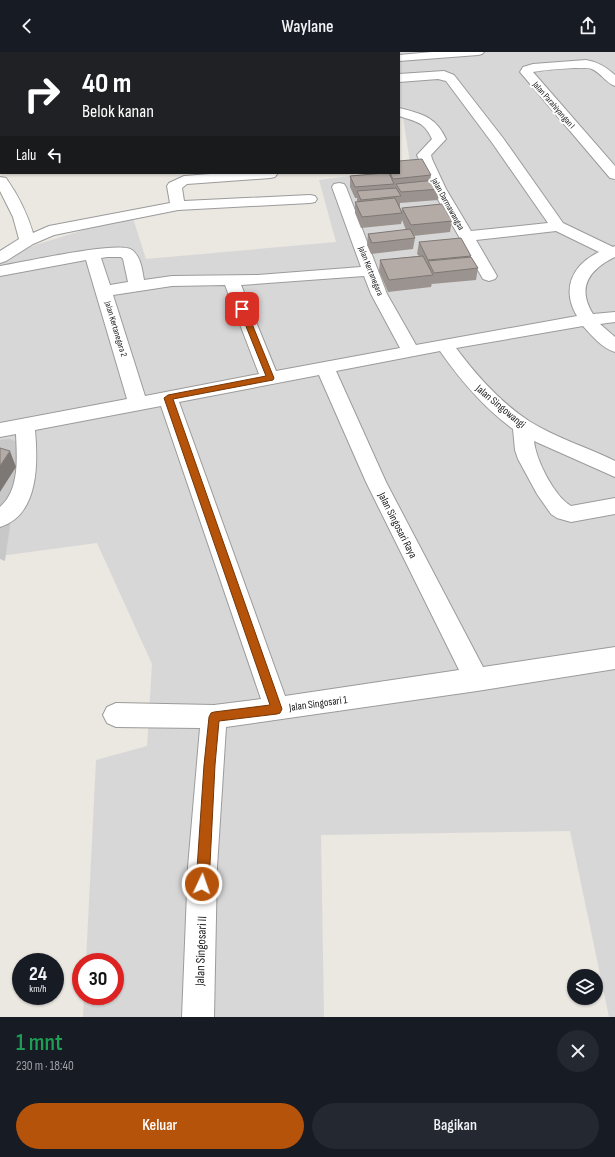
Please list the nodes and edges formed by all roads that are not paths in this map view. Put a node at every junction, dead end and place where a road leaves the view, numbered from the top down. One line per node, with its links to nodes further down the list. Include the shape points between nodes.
1 (478, 52): 2 (street)
2 (400, 58)
3 (400, 78): 13 (street, via 438,74 450,78)
4 (615, 82): 8 (street, Jalan Parahiyangan I, via 595,65 532,68 526,72)
5 (400, 112): 14 (street, Jalan Darmawangsa, via 430,122 436,130 439,139 427,150 424,159)
6 (270, 174): 7 (street)
7 (192, 176): 12 (street, via 174,186)
8 (615, 176)
9 (1, 178): 15 (street, via 17,207)
10 (339, 187): 19 (street, Jalan Kertanegara)
11 (310, 199): 12 (street)
12 (178, 206): 15 (street, via 49,231)
13 (558, 226): 14 (street, Jalan Darmawangsa); 16 (street)
14 (466, 236): 21 (street)
15 (27, 240): 18 (street)
16 (613, 251): 26 (street, via 599,257 580,276 576,289 578,304)
17 (92, 254): 20 (street); 23 (street, via 125,252 131,258); 24 (street, Jalan Kertanegara 2)
18 (0, 258)
19 (370, 270): 22 (street); 29 (street, Jalan Kertanegara, via 379,294)
20 (0, 271)
21 (489, 276)
22 (231, 280): 23 (street, via 184,280); 31 (street)
23 (137, 286): 24 (street)
24 (104, 291): 33 (street, Jalan Kertanegara 2)
25 (615, 316): 26 (street)
26 (586, 320): 27 (street); 28 (street)
27 (444, 345): 29 (street); 35 (street, Jalan Singowangi, via 472,381 495,404)
28 (615, 346)
29 (411, 352): 30 (street)
30 (325, 367): 31 (street); 41 (street, Jalan Singosari Raya, via 376,482)
31 (270, 378): 32 (street)
32 (168, 398): 33 (street); 42 (street, Jalan Singosari 1)
33 (138, 404): 34 (street)
34 (25, 426): 36 (street); 39 (street, via 25,477 21,493 13,508)
35 (523, 426): 37 (street, Jalan Singowangi); 38 (street, via 529,460 558,508 564,513 571,514)
36 (0, 430)
37 (615, 470)
38 (615, 506)
39 (0, 519)
40 (615, 658): 41 (street, Jalan Singosari 1)
41 (477, 680): 42 (street, Jalan Singosari 1)
42 (277, 709): 44 (street)
43 (116, 714): 44 (street)
44 (214, 717): 45 (street, Jalan Singosari II, via 199,943)
45 (198, 1017)

